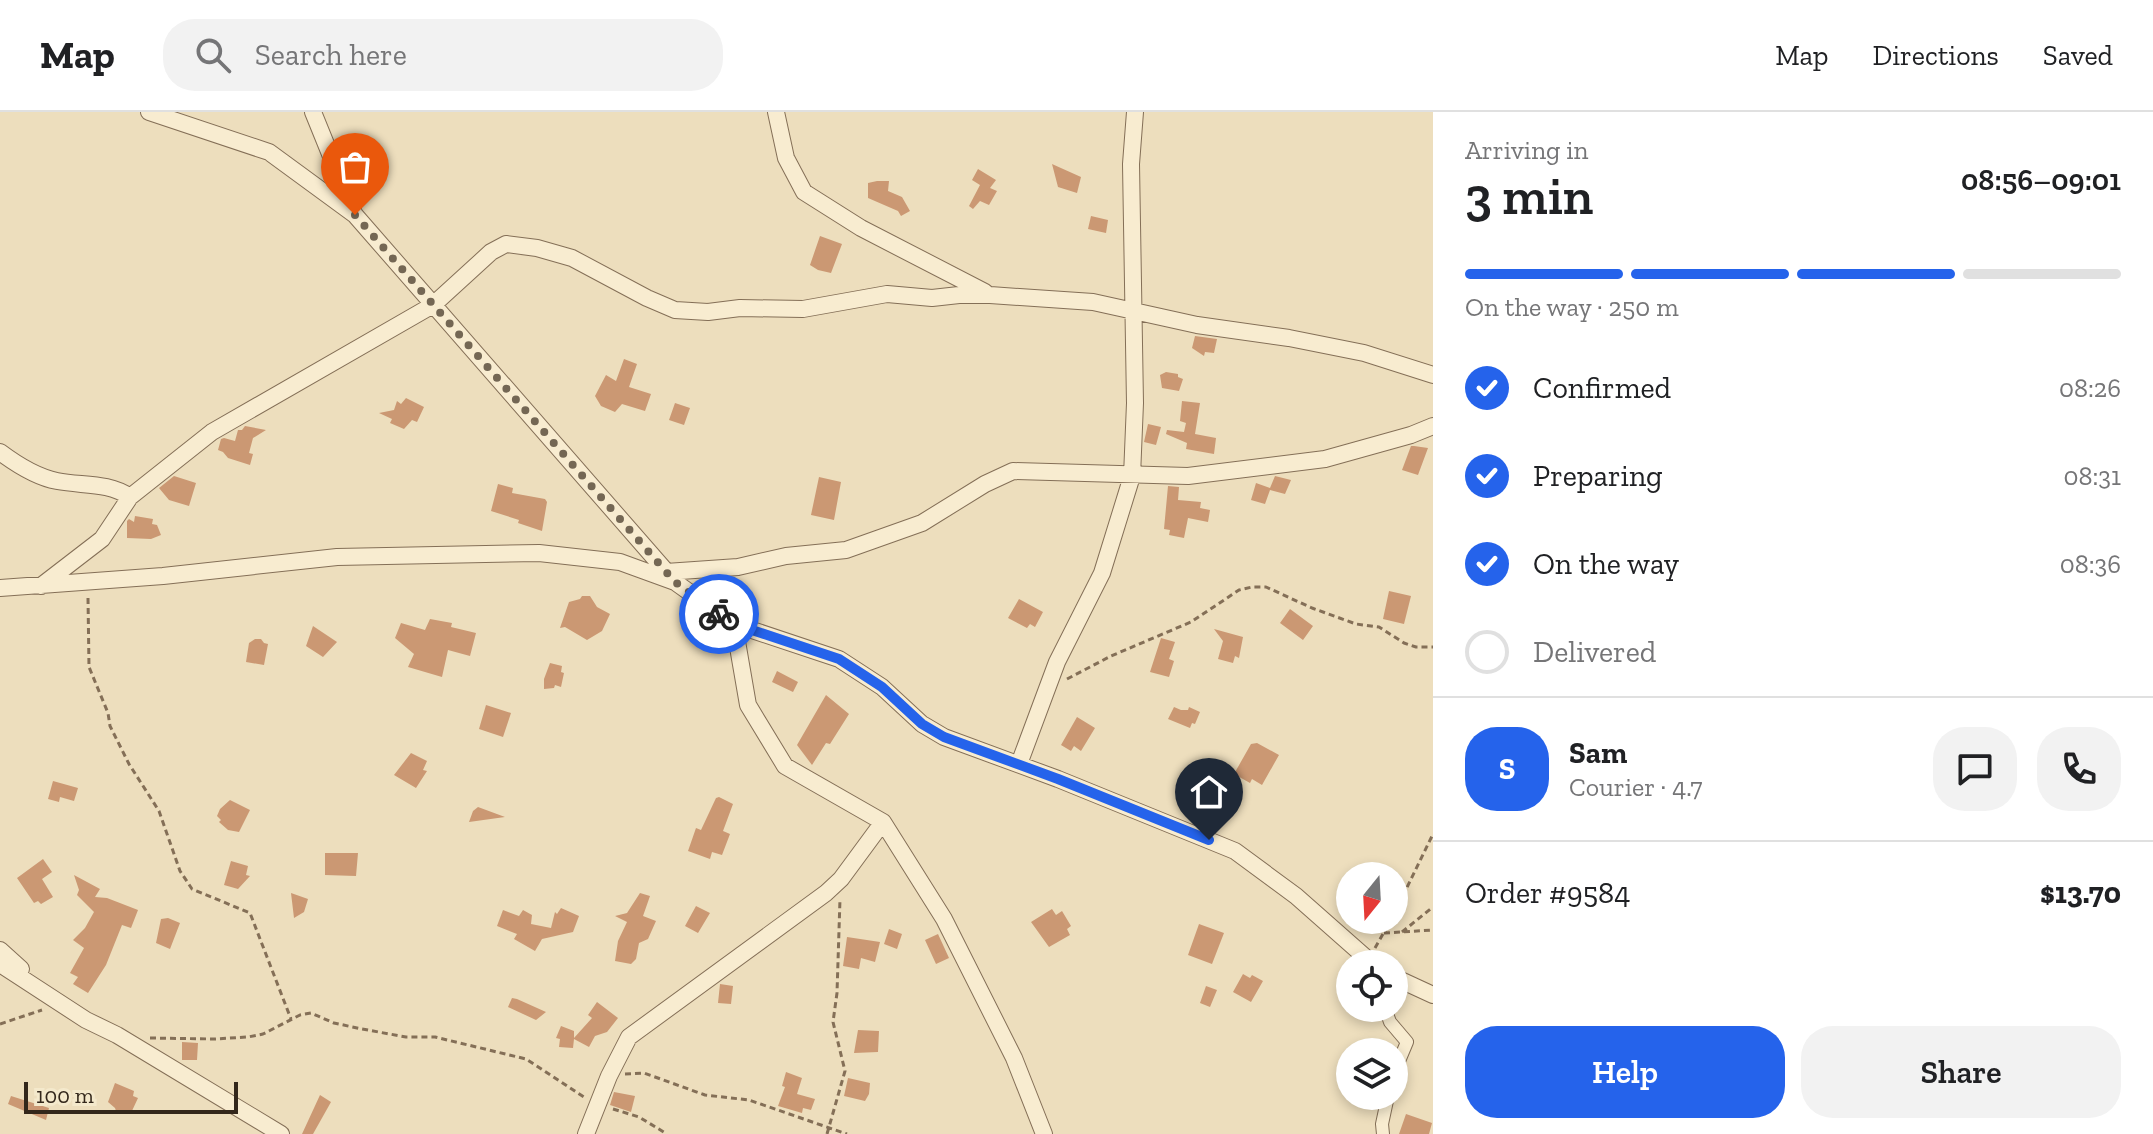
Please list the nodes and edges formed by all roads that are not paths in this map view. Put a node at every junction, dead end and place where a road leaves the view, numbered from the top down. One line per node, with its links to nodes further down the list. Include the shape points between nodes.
1 (149, 112): 5 (street, via 269,152)
2 (313, 112): 5 (street)
3 (776, 112): 6 (street, via 786,158 804,192)
4 (1135, 112): 8 (street)
5 (355, 215): 7 (street)
6 (990, 295): 7 (street, via 887,294 803,309 675,310 572,258 506,244); 8 (street, via 1093,302)
7 (433, 305): 13 (street, via 212,432); 14 (street)
8 (1134, 311): 9 (street, via 1364,353); 12 (street)
9 (1433, 375)
10 (1433, 426): 12 (street, via 1325,459 1188,476)
11 (0, 452): 13 (street, via 51,480 116,488)
12 (1132, 476): 14 (street, via 1013,471 922,523 846,550); 18 (street, via 1102,573 1057,662)
13 (130, 497): 15 (street, via 102,539)
14 (670, 577): 15 (street, via 620,562 539,553 337,557); 17 (street)
15 (41, 586): 16 (street)
16 (0, 588)
17 (734, 624): 18 (street, via 839,659 944,737); 19 (street, via 748,705 785,766)
18 (1019, 764): 21 (street, via 1235,851)
19 (883, 822): 30 (street, via 841,879 807,909 638,1029 621,1049); 31 (street, via 951,932 1014,1058)
20 (0, 950): 24 (street)
21 (1357, 950)
22 (0, 964): 24 (street)
23 (1408, 983): 25 (street)
24 (38, 989): 29 (street)
25 (1433, 995)
26 (1390, 1022): 27 (street)
27 (1404, 1038)
28 (1385, 1110): 32 (street)
29 (281, 1134)
30 (586, 1134)
31 (1044, 1134)
32 (1383, 1134)

